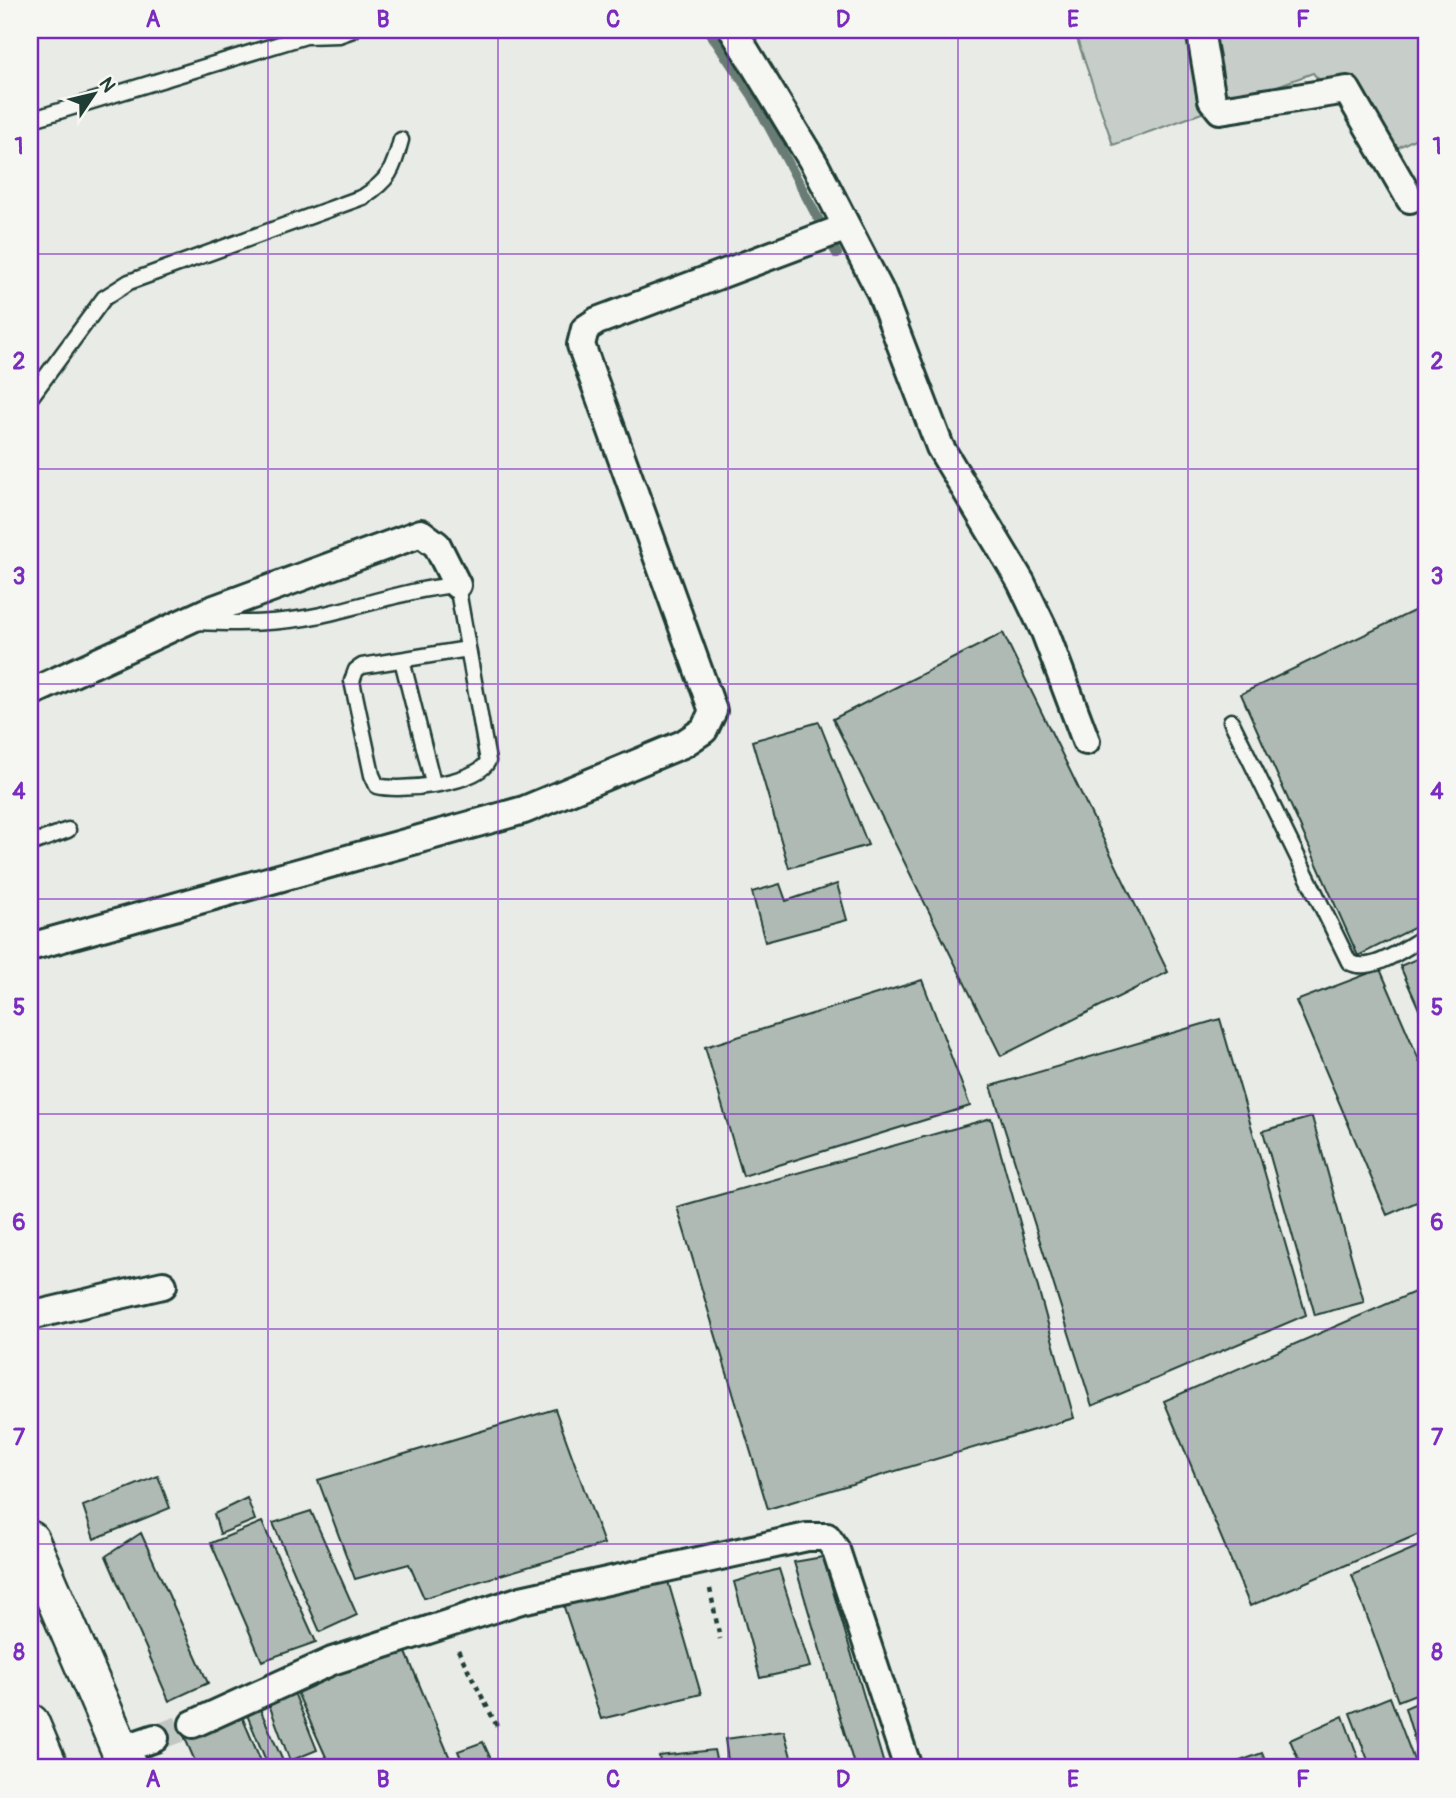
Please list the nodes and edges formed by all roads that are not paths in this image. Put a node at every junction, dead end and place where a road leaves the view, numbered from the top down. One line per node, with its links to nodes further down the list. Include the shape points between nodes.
1 (353, 30): 4 (lane, via 306,36)
2 (733, 30): 7 (street, via 815,165)
3 (1200, 30): 6 (street, via 1212,100 1220,110 1347,90)
4 (30, 120)
5 (401, 140): 8 (lane, via 384,183 362,197 129,282 104,298)
6 (1409, 199)
7 (836, 232): 15 (street, via 881,293 944,455 1021,582); 20 (street, via 585,329 581,345 713,711 704,730 683,744 524,810)
8 (30, 398)
9 (457, 584): 10 (lane, via 391,595 321,615 255,624); 10 (street, via 437,545 421,533); 11 (lane)
10 (186, 621): 13 (street)
11 (468, 649): 12 (lane); 16 (lane, via 488,761 484,770 469,778)
12 (402, 660): 16 (lane); 16 (lane, via 362,666 352,681 372,775 377,786 390,789)
13 (30, 692)
14 (1231, 721): 19 (lane, via 1349,962 1358,967 1370,965)
15 (1086, 741)
16 (433, 783)
17 (68, 831): 18 (lane)
18 (30, 844)
19 (1426, 936)
20 (30, 947)
21 (163, 1285): 22 (street)
22 (30, 1316)
23 (30, 1540): 26 (main road)
24 (193, 1724): 27 (street, via 332,1661 521,1600 807,1537 827,1537 836,1550)
25 (155, 1738): 26 (street)
26 (124, 1759)
27 (908, 1768)

